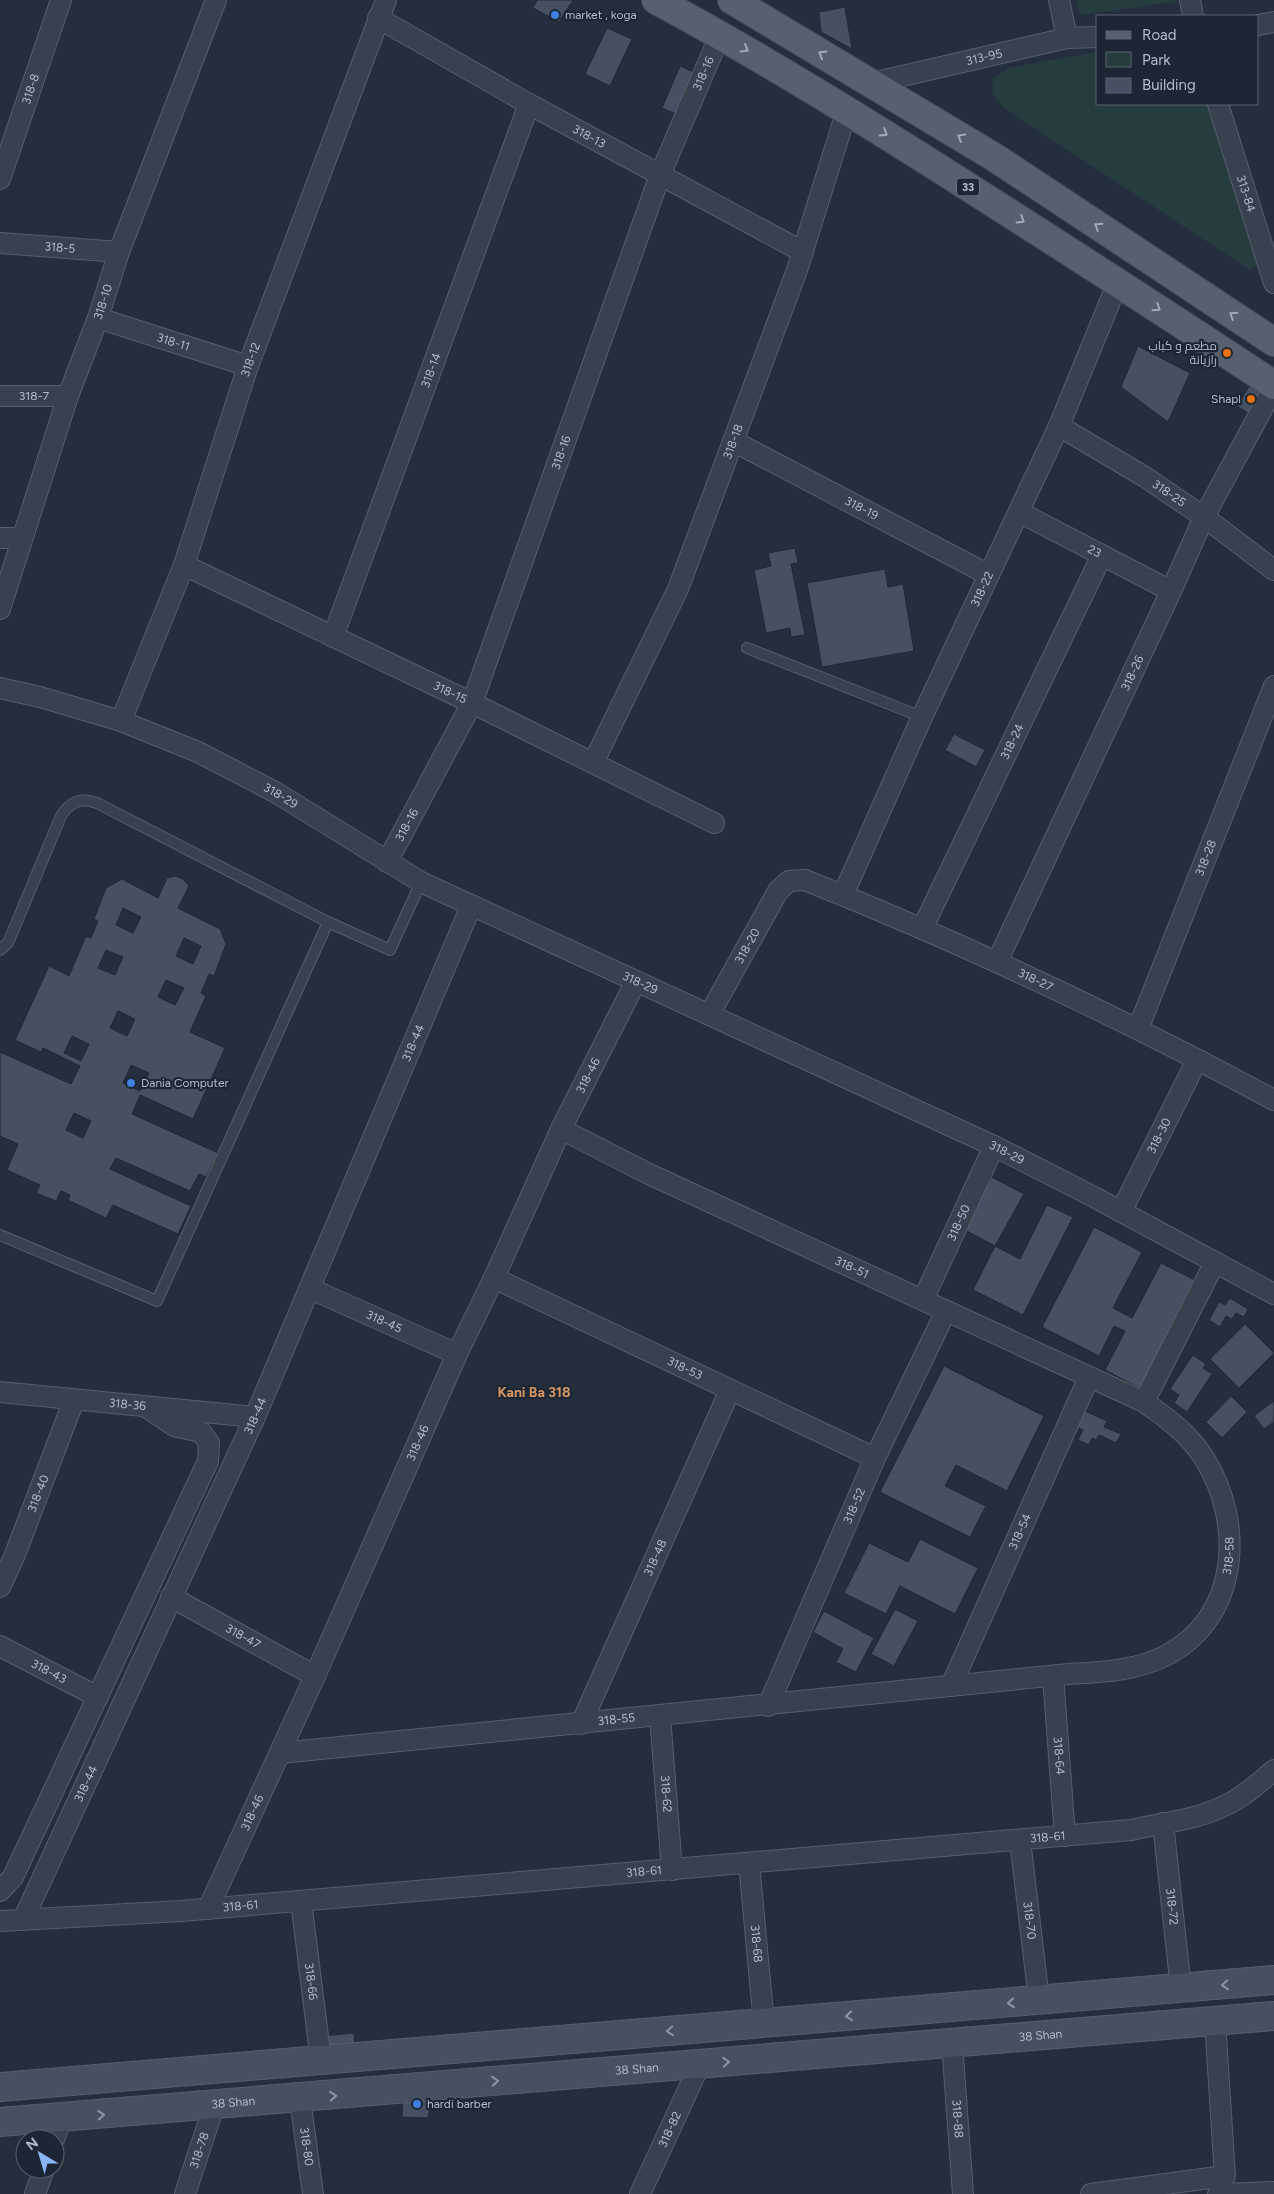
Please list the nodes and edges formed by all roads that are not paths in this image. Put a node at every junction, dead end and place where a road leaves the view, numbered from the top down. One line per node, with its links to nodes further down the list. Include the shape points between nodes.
1 (61, 0): 19 (street, 318-8)
2 (216, 0): 21 (street, 318-10)
3 (656, 0): 11 (main road, 33)
4 (732, 0): 14 (main road, one-way to 4)
5 (1059, 0): 13 (street)
6 (1190, 0): 8 (street)
7 (382, 9): 15 (street, 318-13); 27 (street, 318-12)
8 (1193, 15)
9 (1274, 22): 10 (street)
10 (1259, 25)
11 (720, 34): 17 (main road, 33, one-way to 17); 18 (street, 318-16)
12 (1096, 37): 13 (street, 313-95)
13 (1067, 38): 14 (street, 313-95)
14 (872, 83): 26 (main road, one-way to 14, via 994,157)
15 (530, 104): 18 (street, 318-13); 43 (street, 318-14)
16 (1218, 105): 24 (street, 313-84)
17 (847, 110): 22 (street, 318-18); 23 (main road, 33, one-way to 23)
18 (660, 175): 22 (street, 318-13); 47 (street, 318-16)
19 (0, 178)
20 (0, 243): 21 (street, 318-5)
21 (120, 252): 25 (street, 318-10)
22 (803, 252): 32 (street, 318-18)
23 (1118, 282): 28 (main road, 33, one-way to 28); 31 (street, 318-22)
24 (1274, 283)
25 (98, 318): 27 (street, 318-11); 30 (street, 318-10)
26 (1274, 342)
27 (248, 366): 38 (street, 318-12)
28 (1274, 386): 34 (street, 318-26)
29 (0, 396): 30 (street, 318-7)
30 (68, 396): 36 (street, 318-10)
31 (1059, 426): 33 (street, 318-22); 34 (street, 318-25)
32 (733, 441): 40 (street, 318-19); 50 (street, 318-18, via 678,589)
33 (1019, 512): 37 (street, 23); 40 (street, 318-22)
34 (1204, 517): 39 (street, 318-25); 41 (street, 318-26)
35 (0, 538): 36 (street)
36 (22, 538): 42 (street, 318-10)
37 (1102, 555): 41 (street, 23); 58 (street, 318-24)
38 (184, 565): 43 (street, 318-15); 49 (street, 318-12)
39 (1274, 570)
40 (989, 575): 48 (street, 318-22)
41 (1171, 591): 60 (street, 318-26)
42 (0, 609)
43 (333, 637): 47 (street, 318-15)
44 (747, 648): 48 (lane)
45 (1274, 686): 63 (street, 318-28)
46 (0, 688): 49 (street, 318-29, via 40,696)
47 (472, 704): 50 (street, 318-15); 52 (street, 318-16)
48 (922, 717): 55 (street, 318-22)
49 (121, 721): 52 (street, 318-29, via 198,752 258,783)
50 (593, 763): 51 (street, 318-15)
51 (714, 823)
52 (387, 862): 54 (street, 318-29)
53 (789, 881): 55 (street, 318-27, via 805,880); 62 (street, 318-20, via 778,891)
54 (421, 882): 56 (street, 318-29); 57 (lane, via 390,950)
55 (843, 895): 58 (street, 318-27)
56 (471, 906): 61 (street, 318-29); 73 (street, 318-44)
57 (328, 922): 59 (lane, via 97,802 82,800 70,804 61,816 8,943); 69 (lane, via 157,1300)
58 (922, 929): 60 (street, 318-27)
59 (0, 950)
60 (997, 962): 63 (street, 318-27)
61 (636, 981): 62 (street, 318-29); 66 (street, 318-46)
62 (709, 1014): 67 (street, 318-29)
63 (1138, 1029): 64 (street, 318-27)
64 (1198, 1060): 65 (street, 318-27); 68 (street, 318-30)
65 (1272, 1094)
66 (562, 1130): 72 (street, 318-46); 75 (street, 318-51, via 649,1174)
67 (994, 1146): 68 (street, 318-29); 75 (street, 318-50)
68 (1121, 1212): 70 (street, 318-29)
69 (0, 1235)
70 (1215, 1262): 71 (street, 318-29); 83 (street)
71 (1238, 1274): 74 (street, 318-29); 76 (street)
72 (494, 1278): 78 (street, 318-46); 80 (street, 318-53)
73 (310, 1290): 78 (street, 318-45); 85 (street, 318-44)
74 (1274, 1294)
75 (923, 1300): 77 (street, 318-51)
76 (1274, 1302)
77 (946, 1311): 79 (street, 318-51); 86 (street, 318-52)
78 (457, 1354): 91 (street, 318-46)
79 (1089, 1376): 83 (street, 318-51); 93 (street, 318-54)
80 (730, 1390): 86 (street, 318-53); 97 (street, 318-48)
81 (0, 1392): 82 (street, 318-36)
82 (74, 1400): 84 (street, 318-36); 87 (street, 318-40)
83 (1144, 1402): 92 (street, 318-58, via 1178,1426 1204,1458 1221,1494 1228,1515 1230,1550 1222,1596 1204,1625 1166,1656 1145,1665 1110,1672)
84 (146, 1407): 85 (street, 318-36); 94 (street, via 174,1426 201,1432 209,1443 208,1461)
85 (255, 1418): 89 (street, 318-44)
86 (875, 1458): 95 (street, 318-52)
87 (7, 1556): 88 (street, 318-40)
88 (0, 1587)
89 (171, 1597): 91 (street, 318-47); 108 (street, 318-44)
90 (0, 1646): 94 (street, 318-43)
91 (315, 1676): 98 (street, 318-46)
92 (1053, 1676): 93 (street, 318-58); 101 (street, 318-64)
93 (950, 1686): 95 (street, 318-55)
94 (98, 1697): 105 (street, via 13,1877)
95 (768, 1706): 96 (street, 318-55)
96 (660, 1716): 97 (street, 318-55); 104 (street, 318-62)
97 (581, 1724): 98 (street, 318-55)
98 (280, 1753): 107 (street, 318-46)
99 (1274, 1770): 100 (street, 318-61, via 1225,1806 1199,1816)
100 (1163, 1823): 101 (street, 318-61, via 1131,1830); 111 (street, 318-72)
101 (1065, 1836): 102 (street, 318-61)
102 (1020, 1840): 103 (street, 318-61); 112 (street, 318-70)
103 (749, 1863): 104 (street, 318-61); 115 (street, 318-68)
104 (672, 1870): 106 (street, 318-61)
105 (0, 1891)
106 (300, 1901): 107 (street, 318-61); 117 (street, 318-66)
107 (208, 1909): 108 (street, 318-61)
108 (23, 1920): 109 (street, 318-61)
109 (0, 1921)
110 (1274, 1980): 111 (street, one-way to 111)
111 (1181, 1988): 112 (street)
112 (1038, 2000): 115 (street, one-way to 115)
113 (1274, 2016): 114 (street, 38 Shan)
114 (1215, 2021): 116 (street, 38 Shan); 125 (street)
115 (764, 2024): 117 (street, one-way to 117)
116 (952, 2043): 118 (street, 38 Shan, one-way to 116); 131 (street, 318-88)
117 (321, 2061): 119 (street); 120 (street)
118 (700, 2064): 120 (street, 38 Shan, one-way to 118); 130 (street, 318-82)
119 (0, 2087)
120 (300, 2099): 121 (street, 38 Shan); 129 (street, 318-80)
121 (214, 2106): 123 (street, 38 Shan, one-way to 121); 128 (street, 318-78)
122 (0, 2122): 123 (street, 38 Shan)
123 (58, 2128)
124 (40, 2179): 127 (street)
125 (1220, 2188): 126 (street); 132 (street)
126 (1274, 2192)
127 (35, 2194)
128 (185, 2194)
129 (313, 2194)
130 (640, 2194)
131 (963, 2194)
132 (1091, 2194)

